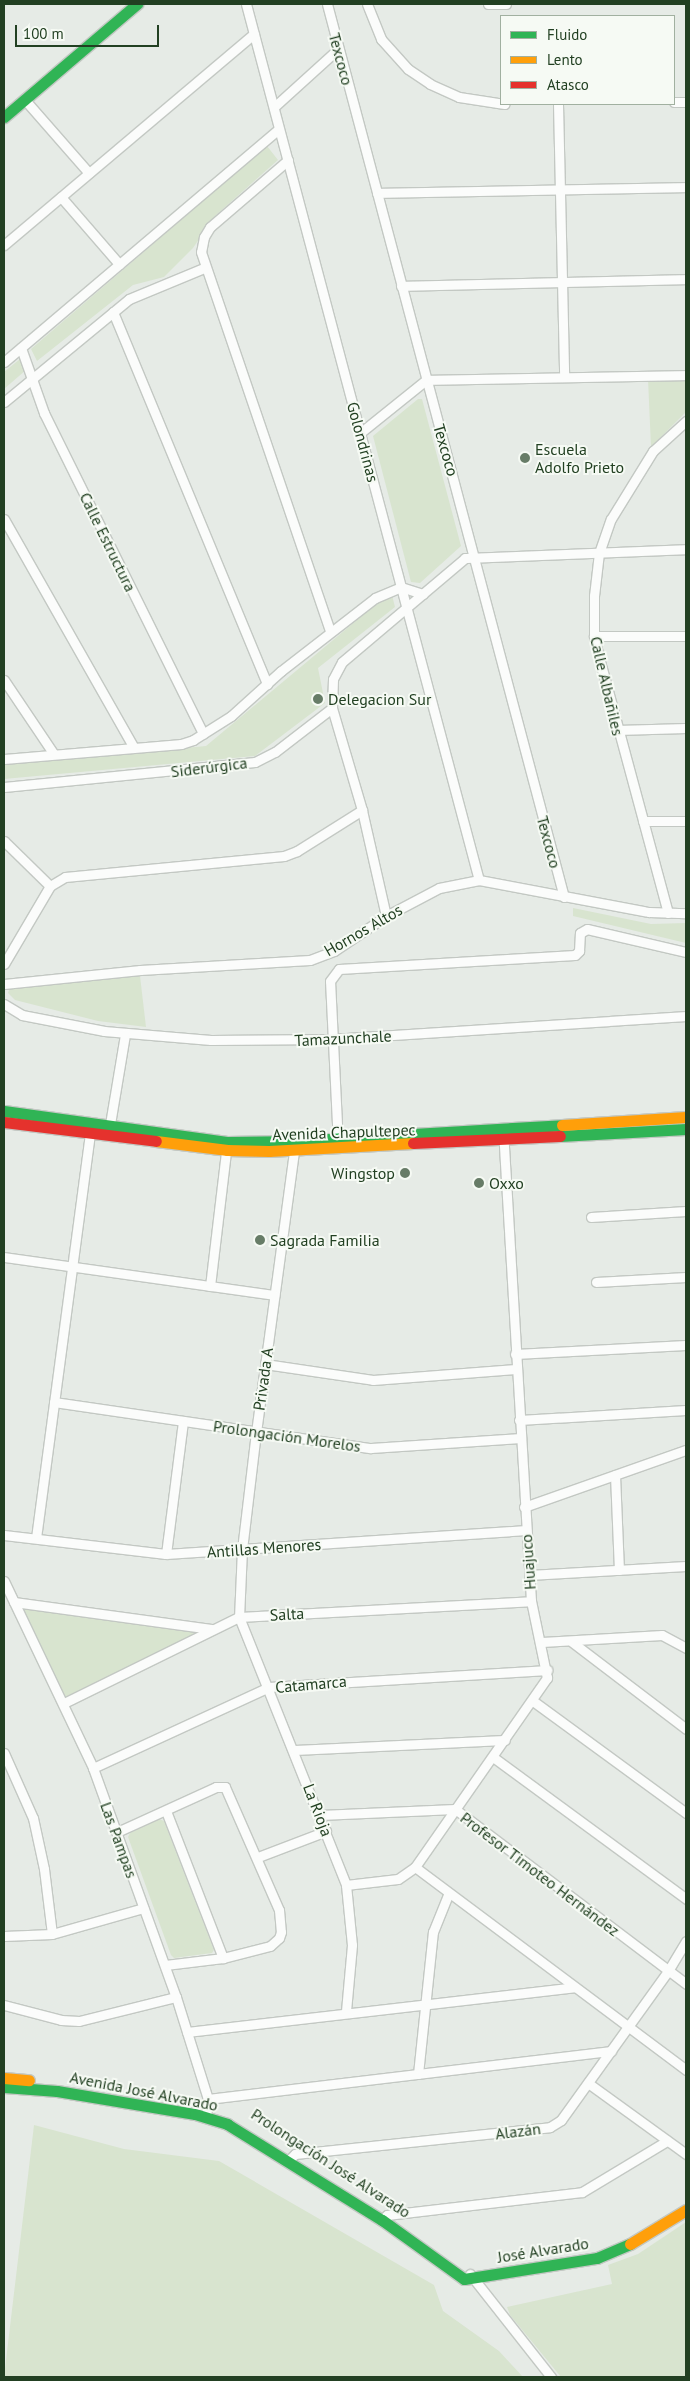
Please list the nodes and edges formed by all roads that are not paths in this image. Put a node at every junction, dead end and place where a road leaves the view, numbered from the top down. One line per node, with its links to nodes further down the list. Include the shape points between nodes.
1 (137, 4): 9 (main road)
2 (246, 4): 7 (street, Golondrinas)
3 (327, 4): 8 (street, Texcoco)
4 (367, 4): 10 (street, via 381,39 408,69 430,84 459,97)
5 (488, 4): 6 (street)
6 (506, 4)
7 (254, 34): 12 (street, Golondrinas); 16 (street)
8 (338, 49): 12 (street); 19 (street, Texcoco)
9 (25, 100): 13 (main road); 16 (street)
10 (500, 103)
11 (558, 105): 18 (street)
12 (274, 107): 14 (street, Golondrinas)
13 (4, 117)
14 (279, 129): 15 (street, Golondrinas); 22 (street)
15 (288, 160): 23 (street, via 210,227 201,245); 36 (street, Golondrinas)
16 (90, 173): 20 (street)
17 (686, 187): 18 (street)
18 (560, 189): 19 (street); 25 (street)
19 (377, 193): 26 (street, Texcoco)
20 (62, 197): 21 (street); 22 (street)
21 (4, 245)
22 (119, 264): 28 (street)
23 (204, 268): 27 (street, via 129,299); 44 (street)
24 (686, 279): 25 (street)
25 (562, 282): 26 (street); 32 (street)
26 (401, 286): 33 (street, Texcoco)
27 (113, 312): 31 (street); 48 (street)
28 (21, 348): 29 (street); 31 (street, Calle Estructura)
29 (4, 362)
30 (686, 375): 32 (street)
31 (34, 376): 34 (street); 52 (street, Calle Estructura, via 44,413)
32 (564, 377): 33 (street)
33 (426, 380): 36 (street); 40 (street, Texcoco)
34 (4, 402)
35 (686, 421): 39 (street, Calle Albañiles, via 669,434 642,468 611,519)
36 (360, 433): 41 (street, Golondrinas)
37 (4, 519): 53 (street)
38 (686, 549): 39 (street)
39 (599, 554): 40 (street); 45 (street, Calle Albañiles)
40 (475, 555): 42 (street, via 458,562); 63 (street, Texcoco)
41 (401, 587): 42 (street); 43 (street, Golondrinas); 44 (street, Siderúrgica, via 375,598)
42 (423, 594): 43 (street)
43 (406, 608): 49 (street, via 336,670 331,687); 61 (street, Golondrinas)
44 (330, 632): 48 (street, Siderúrgica)
45 (594, 636): 46 (street); 51 (street, Calle Albañiles)
46 (686, 636)
47 (4, 680): 54 (street)
48 (266, 684): 52 (street, Siderúrgica, via 231,716)
49 (332, 708): 56 (street, Siderúrgica, via 275,752 255,762); 57 (street)
50 (686, 728): 51 (street)
51 (617, 730): 58 (street, Calle Albañiles)
52 (203, 734): 53 (street, Siderúrgica, via 181,744)
53 (134, 748): 54 (street, Siderúrgica)
54 (53, 753): 55 (street, Siderúrgica)
55 (4, 759)
56 (4, 788)
57 (362, 810): 62 (street, via 284,856 80,874 65,877); 66 (street)
58 (643, 821): 59 (street); 64 (street, Calle Albañiles)
59 (686, 821)
60 (4, 841): 62 (street)
61 (479, 880): 63 (street, Hornos Altos); 66 (street, Hornos Altos, via 439,888)
62 (50, 886): 68 (street)
63 (564, 897): 64 (street, Hornos Altos)
64 (668, 913): 65 (street, Hornos Altos)
65 (686, 913)
66 (386, 916): 69 (street, Hornos Altos, via 334,951 310,960 140,970)
67 (686, 952): 73 (street, Hornos Altos, via 587,929 580,933 579,951 575,954 344,968 334,972 330,981)
68 (4, 964)
69 (4, 984)
70 (4, 1004): 72 (street, Tamazunchale, via 22,1014)
71 (686, 1016): 73 (street, Tamazunchale)
72 (125, 1034): 73 (street, Tamazunchale, via 211,1040); 77 (street)
73 (331, 1039): 82 (street)
74 (4, 1111): 78 (main road)
75 (686, 1117): 80 (main road)
76 (4, 1122): 78 (main road, Avenida Chapultepec)
77 (110, 1124): 78 (main road); 81 (street); 83 (main road)
78 (91, 1127): 81 (main road, Avenida Chapultepec); 88 (street)
79 (686, 1129): 80 (main road, Avenida Chapultepec)
80 (503, 1134): 82 (main road, Avenida Chapultepec); 94 (street, Huajuco)
81 (108, 1136): 83 (main road, Avenida Chapultepec)
82 (338, 1144): 84 (main road, Avenida Chapultepec)
83 (227, 1146): 84 (main road, Avenida Chapultepec); 91 (street)
84 (294, 1146): 92 (street, Privada A)
85 (686, 1211): 86 (street)
86 (591, 1217)
87 (4, 1257): 88 (street)
88 (73, 1266): 91 (street); 97 (street)
89 (686, 1277): 90 (street)
90 (596, 1282)
91 (210, 1286): 92 (street)
92 (274, 1295): 95 (street, Privada A)
93 (686, 1345): 94 (street)
94 (515, 1354): 96 (street, Huajuco)
95 (265, 1364): 96 (street, via 373,1380); 101 (street, Privada A)
96 (516, 1369): 99 (street, Huajuco)
97 (54, 1402): 100 (street, Prolongación Morelos); 108 (street)
98 (686, 1410): 99 (street)
99 (520, 1420): 102 (street, Huajuco)
100 (183, 1421): 101 (street, Prolongación Morelos); 110 (street)
101 (256, 1432): 102 (street, Prolongación Morelos, via 370,1448); 109 (street, Privada A)
102 (521, 1438): 105 (street, Huajuco)
103 (686, 1450): 104 (street)
104 (615, 1475): 105 (street); 112 (street)
105 (524, 1507): 106 (street, Huajuco)
106 (526, 1530): 109 (street, Antillas Menores); 113 (street, Huajuco)
107 (4, 1536): 108 (street, Antillas Menores)
108 (36, 1538): 110 (street, Antillas Menores)
109 (242, 1549): 110 (street, Antillas Menores); 117 (street, Privada A)
110 (166, 1554)
111 (686, 1566): 112 (street)
112 (619, 1570): 113 (street)
113 (528, 1575): 115 (street, Huajuco)
114 (4, 1581): 116 (street, Las Pampas)
115 (530, 1601): 117 (street, Salta); 119 (street, Huajuco)
116 (14, 1602): 118 (street); 125 (street, Las Pampas)
117 (239, 1618): 118 (street, Salta); 123 (street, La Rioja)
118 (211, 1629): 125 (street, Salta)
119 (542, 1642): 120 (street); 122 (street, Huajuco)
120 (572, 1642): 121 (street, via 662,1635); 126 (street)
121 (686, 1648)
122 (547, 1670): 123 (street, Catamarca); 124 (street, Huajuco, via 546,1684)
123 (269, 1687): 128 (street, La Rioja); 131 (street, Catamarca)
124 (533, 1701): 127 (street, Huajuco); 134 (street)
125 (64, 1703): 131 (street, Las Pampas)
126 (686, 1729)
127 (505, 1740): 128 (street); 130 (street, Huajuco)
128 (294, 1750): 135 (street, La Rioja)
129 (4, 1753): 144 (street, via 33,1818 44,1869)
130 (493, 1757): 132 (street, Huajuco); 142 (street)
131 (93, 1768): 136 (street, Las Pampas)
132 (455, 1809): 135 (street, Profesor Timoteo Hernández); 139 (street, Huajuco); 149 (street, Profesor Timoteo Hernández)
133 (166, 1811): 136 (street); 138 (street, via 216,1787 225,1787); 147 (street)
134 (686, 1813)
135 (320, 1815): 137 (street, La Rioja)
136 (117, 1832): 143 (street, Las Pampas)
137 (326, 1832): 138 (street); 140 (street, La Rioja)
138 (258, 1857): 147 (street, via 279,1910 279,1938 270,1946)
139 (415, 1867): 140 (street, Huajuco, via 398,1879); 141 (street)
140 (346, 1885): 155 (street, La Rioja, via 352,1945)
141 (448, 1895): 151 (street); 153 (street, via 433,1932)
142 (686, 1899)
143 (143, 1908): 144 (street); 148 (street, Las Pampas)
144 (52, 1934): 145 (street)
145 (4, 1936)
146 (686, 1941): 149 (street, Alazán)
147 (222, 1958): 148 (street)
148 (165, 1964): 152 (street, Las Pampas)
149 (668, 1971): 150 (street, Profesor Timoteo Hernández); 156 (street, Alazán)
150 (686, 1984)
151 (574, 1987): 153 (street); 156 (street)
152 (176, 1997): 154 (street, via 79,2021 61,2020); 157 (street, Las Pampas)
153 (425, 2003): 155 (street); 160 (street)
154 (4, 2005)
155 (346, 2011): 157 (street)
156 (628, 2027): 158 (street, Alazán); 159 (street)
157 (187, 2032): 163 (street, Las Pampas)
158 (611, 2051): 160 (street); 161 (street, Alazán)
159 (686, 2070)
160 (418, 2074): 163 (street)
161 (588, 2083): 164 (street); 166 (street, Alazán, via 561,2120 550,2127)
162 (4, 2084): 163 (main road, Prolongación José Alvarado)
163 (207, 2108): 166 (main road, Prolongación José Alvarado, via 247,2126)
164 (667, 2141): 165 (street); 168 (street, via 582,2192)
165 (686, 2154)
166 (291, 2158): 168 (main road, Prolongación José Alvarado)
167 (686, 2210): 169 (main road, José Alvarado, via 628,2245 597,2258)
168 (384, 2218): 169 (main road, Prolongación José Alvarado)
169 (475, 2277): 170 (street, Prolongación José Alvarado)
170 (551, 2377)

